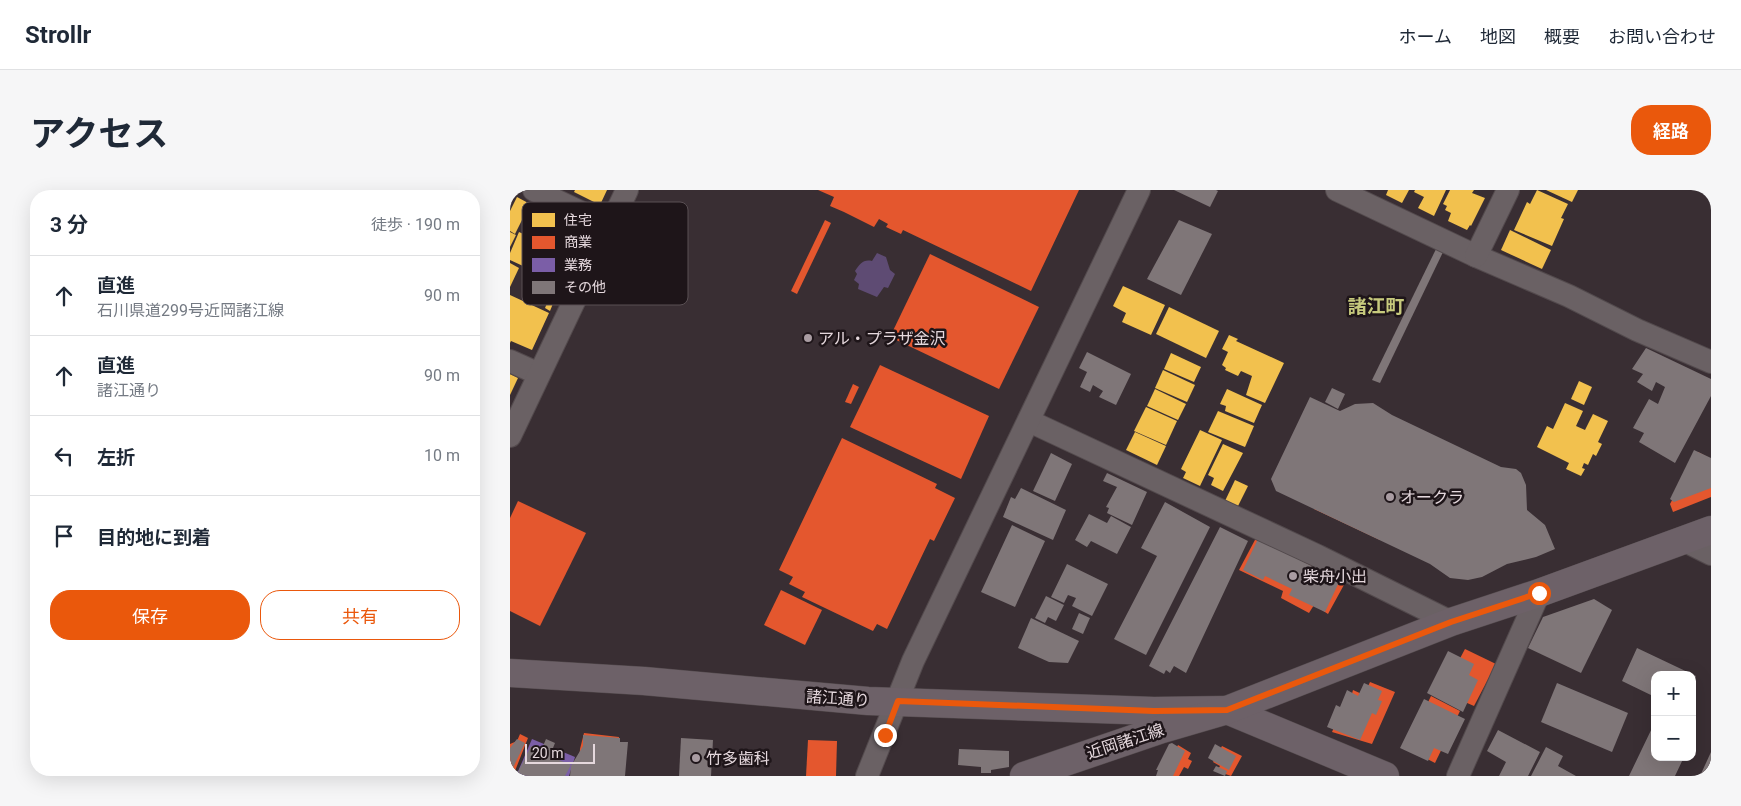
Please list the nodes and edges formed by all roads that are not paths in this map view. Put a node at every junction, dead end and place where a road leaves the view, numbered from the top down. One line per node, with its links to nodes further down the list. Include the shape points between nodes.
1 (534, 190): 6 (street)
2 (627, 190): 7 (street)
3 (1139, 190): 13 (street)
4 (1337, 190): 8 (street)
5 (1508, 190): 8 (street)
6 (559, 202)
7 (621, 202)
8 (1476, 256): 11 (street)
9 (572, 305): 12 (street)
10 (510, 361): 12 (street)
11 (1711, 362)
12 (539, 374): 14 (street)
13 (1029, 421): 19 (street); 21 (street, via 913,662)
14 (510, 436)
15 (1711, 530): 16 (street, 近岡諸江線)
16 (1683, 540): 17 (street); 18 (street, 近岡諸江線)
17 (1711, 554)
18 (1539, 593): 19 (street, 近岡諸江線); 27 (street)
19 (1451, 622): 22 (street, 近岡諸江線)
20 (510, 673): 21 (street, 諸江通り)
21 (898, 701): 22 (street, 諸江通り, via 1154,711); 24 (street)
22 (1227, 710): 23 (street, 近岡諸江線); 26 (street)
23 (1077, 766): 25 (street, 近岡諸江線)
24 (867, 776)
25 (1024, 776)
26 (1385, 776)
27 (1458, 776)

